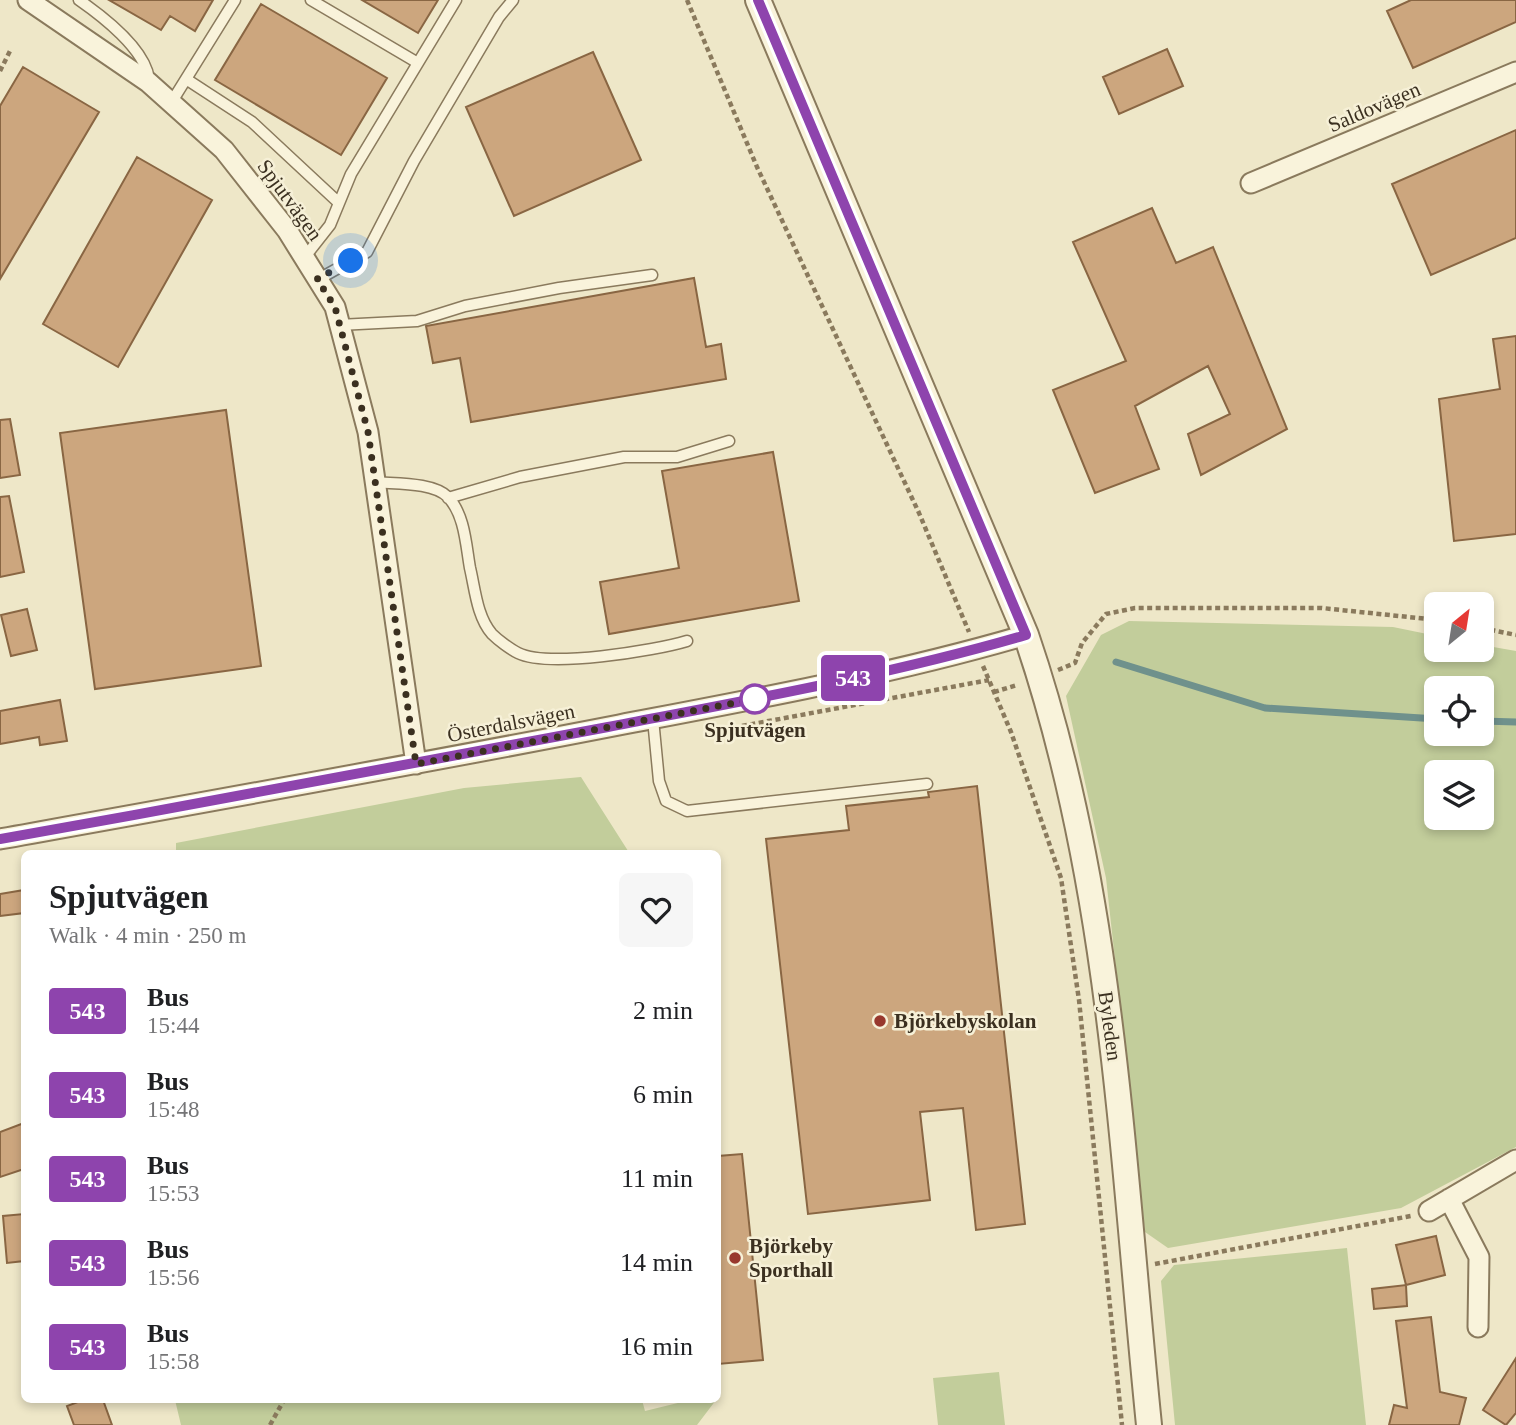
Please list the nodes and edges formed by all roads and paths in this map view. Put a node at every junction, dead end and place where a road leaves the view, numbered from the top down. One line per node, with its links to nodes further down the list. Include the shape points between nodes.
1 (28, 0): 14 (street, Spjutvägen)
2 (79, 0): 14 (lane, via 112,24 149,76)
3 (234, 0): 13 (lane)
4 (311, 0): 10 (lane)
5 (456, 0): 10 (lane)
6 (513, 0): 20 (lane, via 414,161 367,252)
7 (687, 0): 30 (path, via 757,167 919,513)
8 (758, 0): 27 (street, Byleden)
9 (12, 49): 11 (path)
10 (418, 63): 17 (lane)
11 (0, 71)
12 (1516, 72): 16 (street, Saldovägen)
13 (186, 79): 15 (lane); 17 (lane, via 252,122)
14 (148, 82): 15 (street, Spjutvägen)
15 (171, 103): 18 (street, Spjutvägen, via 224,150)
16 (1251, 183)
17 (339, 202): 18 (lane, via 330,225)
18 (304, 258): 20 (street, Spjutvägen)
19 (652, 275): 21 (lane, via 464,306 418,321)
20 (317, 279): 21 (street, Spjutvägen, via 335,307)
21 (339, 325): 23 (street, Spjutvägen, via 368,432)
22 (729, 441): 24 (lane, via 677,457 624,457 520,477)
23 (375, 482): 24 (lane, via 435,490); 34 (street, Spjutvägen)
24 (448, 498): 29 (lane, via 465,532 480,611 492,634 519,654 552,658 610,654)
25 (1424, 619): 31 (path, via 1322,608 1135,608 1106,614 1082,643 1074,663)
26 (1494, 630): 28 (path)
27 (1026, 635): 30 (street, Österdalsvägen); 31 (street, Byleden)
28 (1516, 635)
29 (687, 641)
30 (976, 649): 32 (path); 33 (street, Österdalsvägen)
31 (1041, 678): 32 (path); 40 (street, Byleden, via 1086,853 1116,1065)
32 (994, 692): 41 (path, via 1012,732 1060,878 1079,1000)
33 (653, 719): 34 (street, Österdalsvägen); 35 (lane, via 659,781 666,801 687,811)
34 (416, 764): 36 (street, Österdalsvägen)
35 (927, 784)
36 (0, 839)
37 (1516, 1160): 38 (street)
38 (1449, 1199): 39 (street); 42 (street, via 1479,1257)
39 (1429, 1211): 40 (path, via 1158,1263)
40 (1134, 1272): 41 (path); 46 (street, Byleden)
41 (1106, 1277): 45 (path)
42 (1478, 1326)
43 (282, 1403): 44 (path)
44 (270, 1425)
45 (1122, 1425)
46 (1149, 1425)

